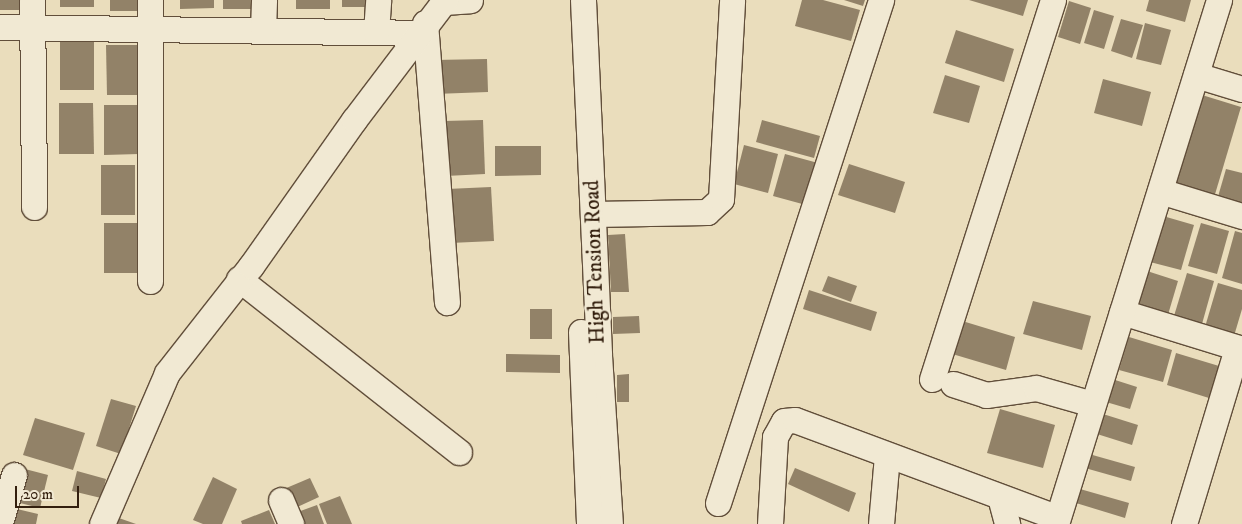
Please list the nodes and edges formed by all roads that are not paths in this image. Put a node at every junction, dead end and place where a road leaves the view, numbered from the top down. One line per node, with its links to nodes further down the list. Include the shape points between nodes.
1 (32, 0): 14 (street)
2 (150, 0): 16 (street)
3 (264, 0): 17 (street)
4 (378, 0): 18 (street)
5 (470, 0): 12 (street)
6 (568, 0): 41 (street, High Tension Road)
7 (584, 0): 23 (street, High Tension Road)
8 (732, 0): 23 (street, via 721,199 707,212)
9 (880, 0): 36 (street)
10 (1054, 0): 30 (street, via 942,382 986,396 1036,388)
11 (1219, 0): 19 (street)
12 (445, 1): 15 (street)
13 (0, 27): 14 (street)
14 (31, 28): 16 (street); 22 (street)
15 (421, 28): 18 (street); 25 (street); 27 (street)
16 (150, 29): 17 (street); 26 (street)
17 (263, 30): 18 (street)
18 (376, 32)
19 (1196, 75): 20 (street); 21 (street)
20 (1242, 89)
21 (1160, 191): 24 (street); 28 (street)
22 (34, 206)
23 (593, 214): 42 (street, High Tension Road)
24 (1242, 216)
25 (239, 279): 31 (street); 39 (street, via 167,373)
26 (150, 281)
27 (447, 302)
28 (1122, 312): 29 (street); 30 (street)
29 (1240, 348): 46 (street)
30 (1092, 404): 37 (street)
31 (459, 452)
32 (887, 455): 34 (street); 43 (street, via 795,420 784,421 775,437); 44 (street)
33 (14, 475): 38 (street)
34 (1000, 497): 37 (street); 45 (street)
35 (280, 500): 40 (street)
36 (718, 503)
37 (1056, 520)
38 (0, 523)
39 (102, 524)
40 (291, 524)
41 (589, 524)
42 (610, 524)
43 (770, 524)
44 (881, 524)
45 (1007, 524)
46 (1184, 524)

